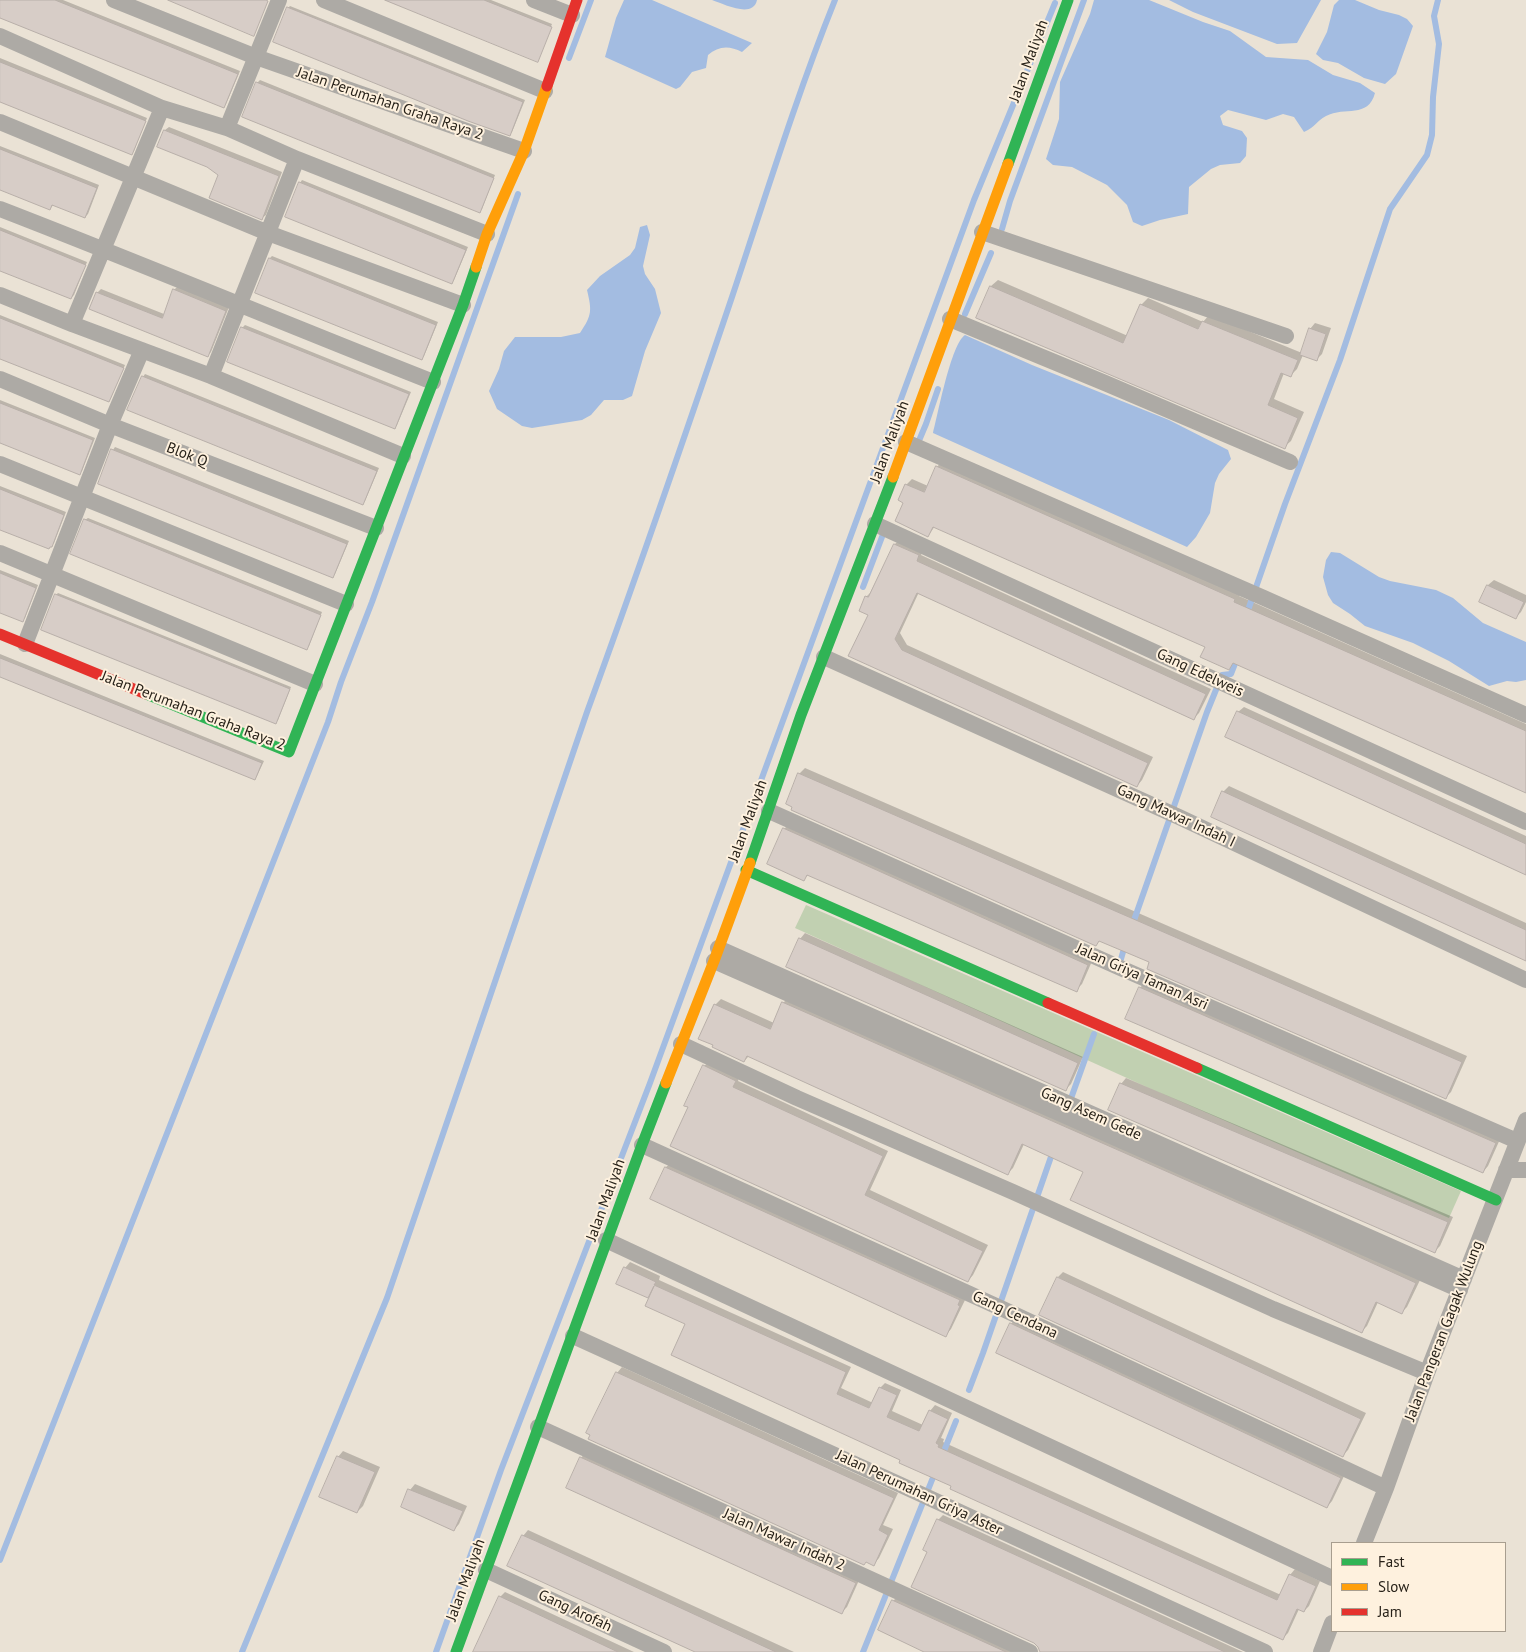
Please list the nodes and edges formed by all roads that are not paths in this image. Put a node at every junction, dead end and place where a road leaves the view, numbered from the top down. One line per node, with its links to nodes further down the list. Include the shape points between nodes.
1 (114, 0): 8 (street, Jalan Perumahan Graha Raya 2)
2 (279, 0): 8 (street)
3 (324, 0): 9 (street)
4 (534, 0): 6 (street, Jalan Perumahan Graha Raya 2)
5 (1068, 0): 17 (street, Jalan Maliyah)
6 (575, 8): 9 (street, Jalan Perumahan Graha Raya 2)
7 (0, 36): 10 (street)
8 (256, 57): 12 (street); 13 (street, Jalan Perumahan Graha Raya 2)
9 (545, 91): 13 (street, Jalan Perumahan Graha Raya 2)
10 (162, 108): 12 (street); 15 (street)
11 (0, 122): 15 (street)
12 (227, 128): 14 (street)
13 (524, 151): 19 (street, Jalan Perumahan Graha Raya 2)
14 (297, 158): 18 (street); 19 (street)
15 (132, 178): 18 (street); 20 (street)
16 (0, 209): 20 (street)
17 (982, 232): 24 (street, Jalan Maliyah); 26 (street)
18 (268, 233): 22 (street); 23 (street)
19 (488, 234): 23 (street, Jalan Perumahan Graha Raya 2)
20 (102, 249): 22 (street); 25 (street)
21 (0, 294): 25 (street)
22 (238, 305): 28 (street); 30 (street)
23 (463, 305): 30 (street, Jalan Perumahan Graha Raya 2)
24 (958, 323): 32 (street, Jalan Maliyah); 34 (street)
25 (72, 324): 27 (street)
26 (1286, 336)
27 (142, 350): 28 (street); 31 (street)
28 (211, 376): 33 (street)
29 (0, 379): 31 (street, Blok Q)
30 (433, 382): 33 (street, Jalan Perumahan Graha Raya 2)
31 (110, 425): 36 (street); 38 (street, Blok Q)
32 (916, 446): 37 (street, Jalan Maliyah); 46 (street)
33 (403, 456): 38 (street, Jalan Perumahan Graha Raya 2)
34 (1290, 462)
35 (0, 464): 36 (street)
36 (82, 498): 40 (street); 41 (street)
37 (882, 527): 44 (street, Jalan Maliyah); 48 (street, Gang Edelweis)
38 (376, 528): 41 (street, Jalan Perumahan Graha Raya 2)
39 (0, 553): 40 (street)
40 (53, 575): 43 (street); 45 (street)
41 (346, 604): 45 (street, Jalan Perumahan Graha Raya 2)
42 (0, 634): 43 (street, Jalan Perumahan Graha Raya 2)
43 (25, 644): 45 (street, Jalan Perumahan Graha Raya 2, via 289,752)
44 (832, 660): 47 (street, Jalan Maliyah, via 801,715); 51 (street, Gang Mawar Indah I, via 1179,817)
45 (315, 684)
46 (1526, 716)
47 (776, 814): 49 (street, Jalan Maliyah); 54 (street, Jalan Griya Taman Asri)
48 (1526, 822)
49 (754, 874): 50 (street, Jalan Maliyah); 58 (street)
50 (723, 958): 52 (street, Jalan Maliyah); 60 (street, Gang Asem Gede)
51 (1526, 980)
52 (689, 1048): 55 (street, Jalan Maliyah); 62 (street, via 1273,1309)
53 (1526, 1120): 54 (street, Jalan Pangeran Gagak Wulung)
54 (1517, 1142): 56 (street, Jalan Pangeran Gagak Wulung)
55 (649, 1148): 59 (street, Jalan Maliyah); 64 (street, Gang Cendana)
56 (1506, 1170): 57 (street); 58 (street, Jalan Pangeran Gagak Wulung)
57 (1526, 1170)
58 (1496, 1200): 60 (street, Jalan Pangeran Gagak Wulung)
59 (606, 1240): 61 (street, Jalan Maliyah); 67 (street)
60 (1462, 1285): 62 (street, Jalan Pangeran Gagak Wulung)
61 (580, 1339): 63 (street, Jalan Maliyah); 72 (street, Jalan Perumahan Griya Aster)
62 (1427, 1373): 64 (street, Jalan Pangeran Gagak Wulung)
63 (546, 1430): 66 (street, Jalan Maliyah); 71 (street, Jalan Mawar Indah 2)
64 (1386, 1488): 65 (street, Jalan Pangeran Gagak Wulung)
65 (1364, 1542)
66 (494, 1573): 69 (street, Jalan Maliyah); 70 (street, Gang Arofah)
67 (1331, 1578)
68 (1331, 1626): 73 (street)
69 (456, 1652)
70 (664, 1652)
71 (1030, 1652)
72 (1265, 1652)
73 (1321, 1652)

